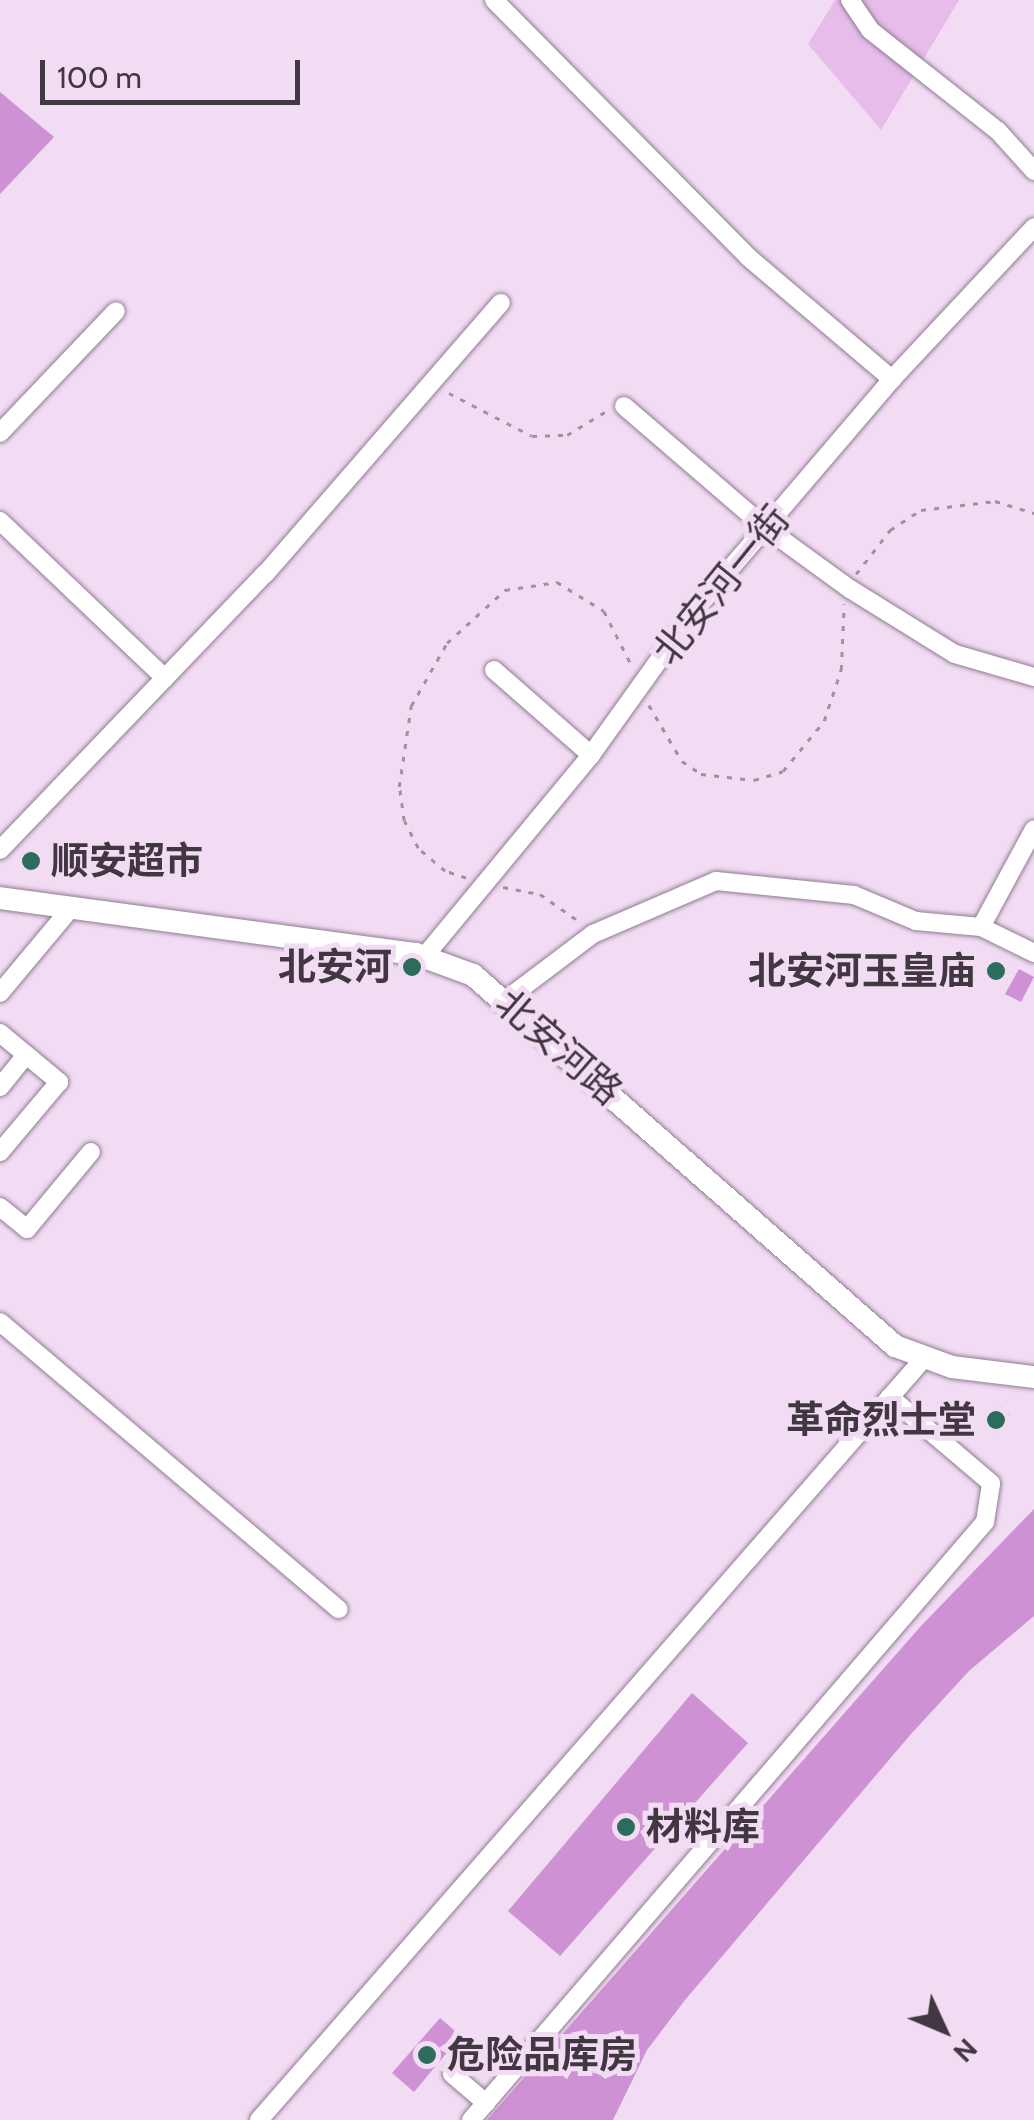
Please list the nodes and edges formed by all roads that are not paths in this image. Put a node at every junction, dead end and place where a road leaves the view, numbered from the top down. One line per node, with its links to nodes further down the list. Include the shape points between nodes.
1 (494, 0): 7 (street, via 748,257)
2 (850, 0): 3 (street, via 870,30 998,131)
3 (1034, 170)
4 (1034, 227): 7 (street, 北安河一街)
5 (501, 303): 14 (street)
6 (116, 311): 9 (street)
7 (892, 379): 11 (street, 北安河一街)
8 (624, 406): 11 (street)
9 (0, 433)
10 (0, 520): 14 (street)
11 (766, 528): 13 (street, via 954,654); 15 (street, 北安河一街, via 694,611)
12 (494, 670): 15 (street)
13 (1034, 677)
14 (165, 678): 17 (street)
15 (591, 755): 22 (street, 北安河一街)
16 (1034, 829): 20 (street)
17 (0, 850)
18 (0, 898): 19 (main road, 北安河路)
19 (72, 907): 22 (main road, 北安河路); 23 (street)
20 (981, 928): 21 (street); 24 (street, via 916,922 854,895 716,881 593,934)
21 (1034, 953)
22 (424, 957): 24 (main road, 北安河路, via 473,975)
23 (0, 993)
24 (507, 999): 32 (main road, 北安河路, via 895,1346)
25 (0, 1033): 26 (street)
26 (26, 1055): 27 (street); 28 (street, via 59,1082)
27 (0, 1087)
28 (0, 1152)
29 (92, 1152): 30 (street, via 27,1229)
30 (0, 1206)
31 (0, 1322): 35 (street)
32 (925, 1357): 33 (main road, 北安河路); 34 (street)
33 (1031, 1373)
34 (890, 1397): 37 (street, via 991,1483 985,1522); 38 (street)
35 (339, 1609)
36 (452, 2074): 37 (street)
37 (486, 2103): 39 (street)
38 (259, 2120)
39 (472, 2120)

